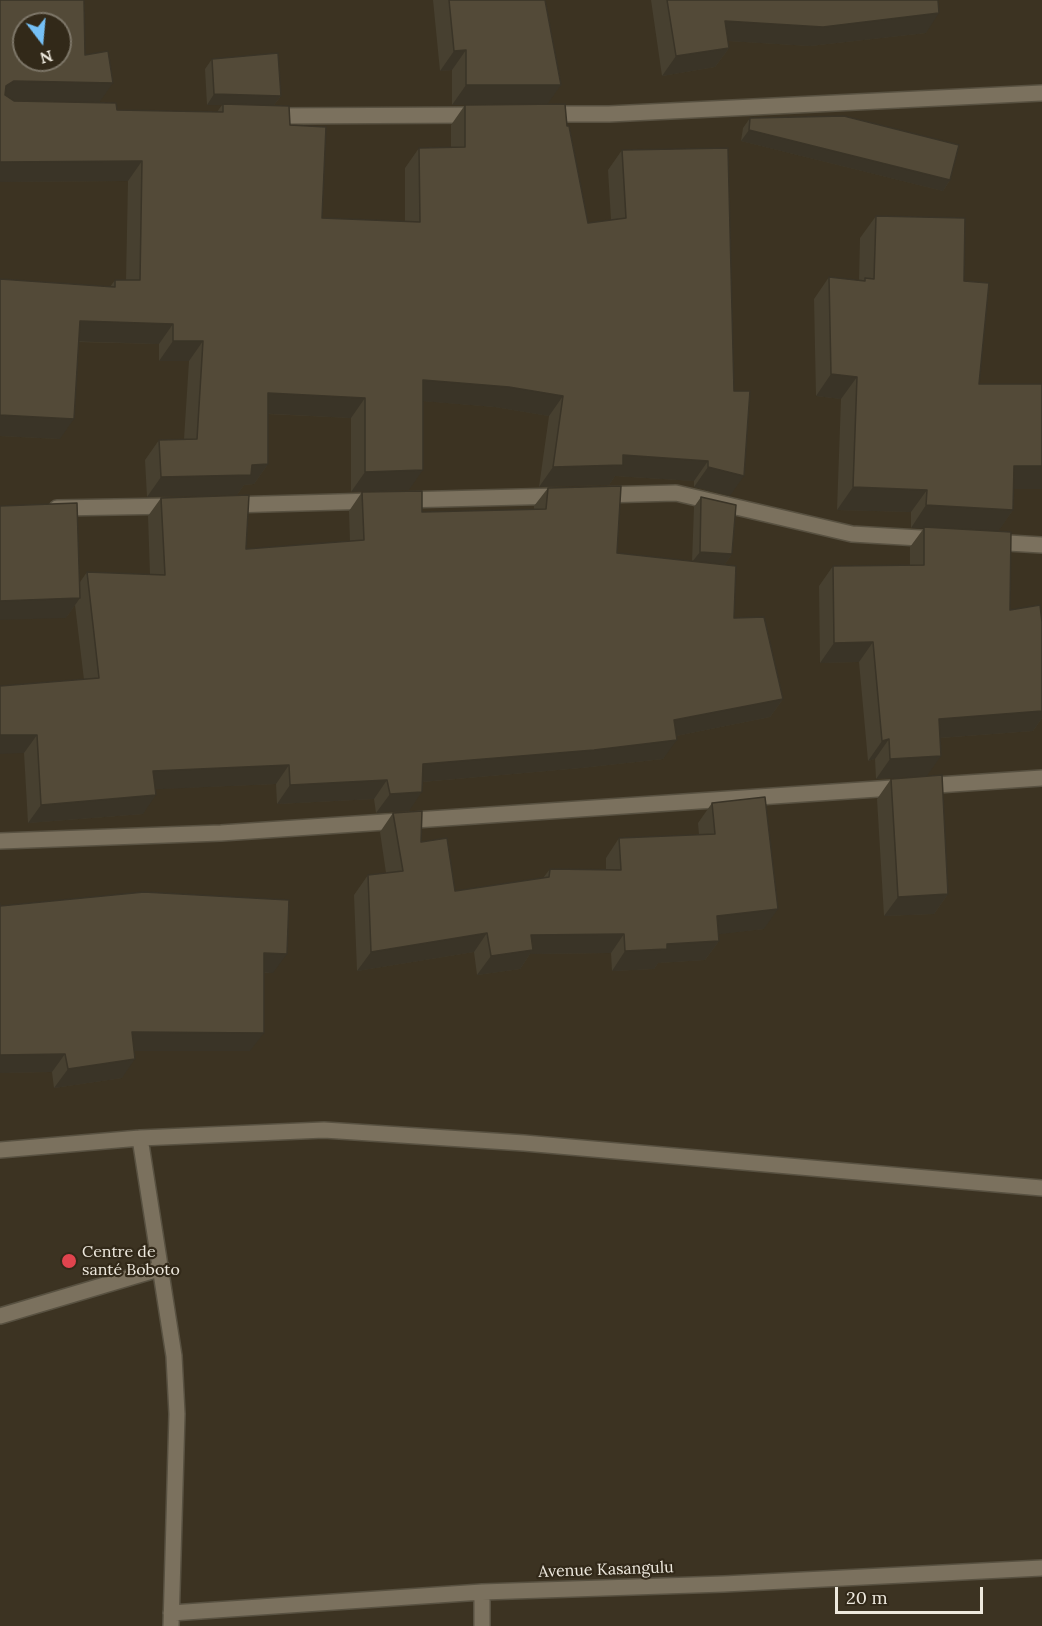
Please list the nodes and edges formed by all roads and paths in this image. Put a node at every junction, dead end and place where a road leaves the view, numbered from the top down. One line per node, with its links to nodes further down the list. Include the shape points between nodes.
1 (1042, 93): 2 (street, via 609,114)
2 (526, 114)
3 (491, 115): 4 (street)
4 (255, 116)
5 (211, 505): 8 (street, via 676,493 852,534)
6 (188, 506): 7 (street)
7 (46, 508)
8 (947, 540)
9 (971, 541): 10 (street)
10 (1042, 545)
11 (1042, 778): 12 (street, via 221,833)
12 (0, 841)
13 (140, 1138): 14 (street); 15 (street, via 324,1130 524,1143); 16 (street)
14 (0, 1150)
15 (1042, 1188)
16 (162, 1268): 17 (street); 20 (street, via 177,1414)
17 (0, 1317)
18 (1042, 1568): 19 (street, Avenue Kasangulu)
19 (482, 1592): 20 (street, Avenue Kasangulu); 21 (street)
20 (171, 1620)
21 (482, 1626)

